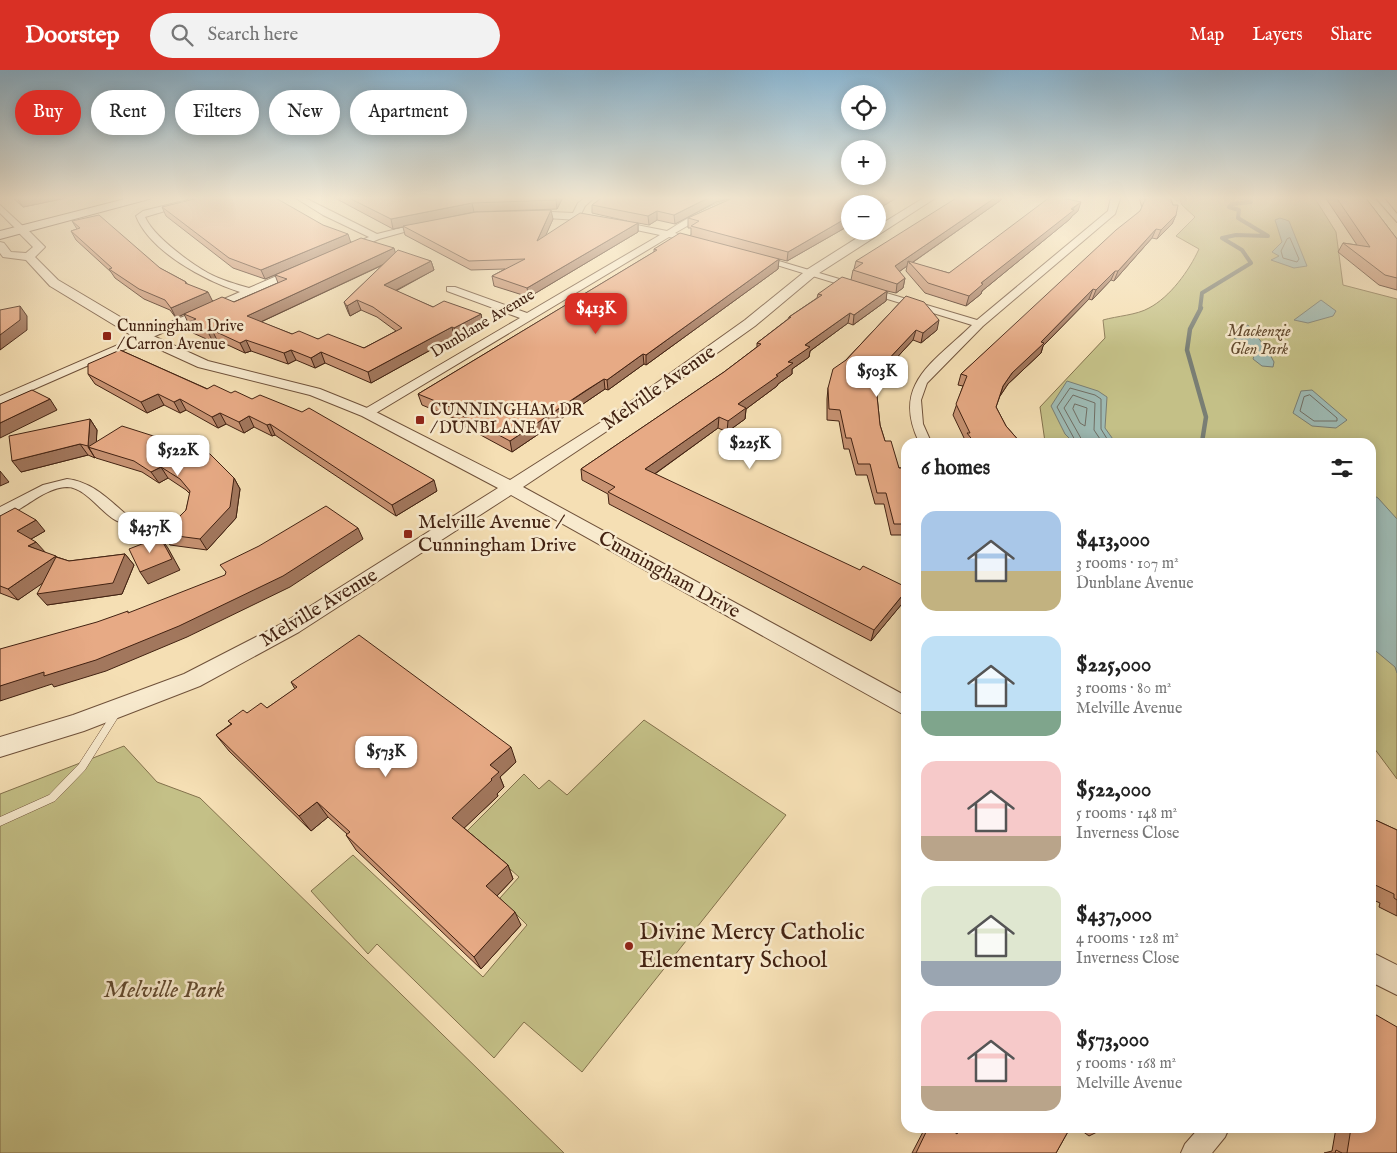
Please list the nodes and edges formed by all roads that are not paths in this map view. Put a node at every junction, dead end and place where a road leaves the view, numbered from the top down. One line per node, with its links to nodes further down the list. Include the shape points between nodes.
1 (2, 248): 10 (street, via 8,255)
2 (38, 248): 10 (street)
3 (170, 248): 14 (street, via 202,273)
4 (352, 248): 8 (street)
5 (645, 248): 15 (street, Dunblane Avenue)
6 (851, 248): 12 (street, Melville Avenue)
7 (1070, 248): 16 (street)
8 (339, 253)
9 (750, 255): 12 (street)
10 (29, 257): 17 (street, Cunningham Drive, via 54,283)
11 (306, 267): 14 (street)
12 (812, 272): 16 (street); 21 (street, Melville Avenue, via 750,323 612,422)
13 (451, 289): 15 (street)
14 (248, 292): 17 (street)
15 (528, 317): 19 (street, Dunblane Avenue)
16 (979, 324): 20 (street, via 921,382 915,400 916,424)
17 (144, 337): 18 (street); 19 (street, Cunningham Drive, via 203,364 315,392)
18 (0, 400)
19 (367, 413): 21 (street, Cunningham Drive)
20 (923, 438)
21 (511, 488): 24 (street, Cunningham Drive); 25 (street, Melville Avenue, via 292,628 192,680)
22 (0, 514): 23 (street, via 50,486 74,483)
23 (123, 519)
24 (901, 704)
25 (120, 707): 26 (street, Melville Avenue); 27 (lane, via 82,768 52,798)
26 (0, 747)
27 (0, 822)
28 (1376, 969): 29 (street)
29 (1397, 981)
30 (1212, 1133): 31 (street)
31 (1194, 1153)

